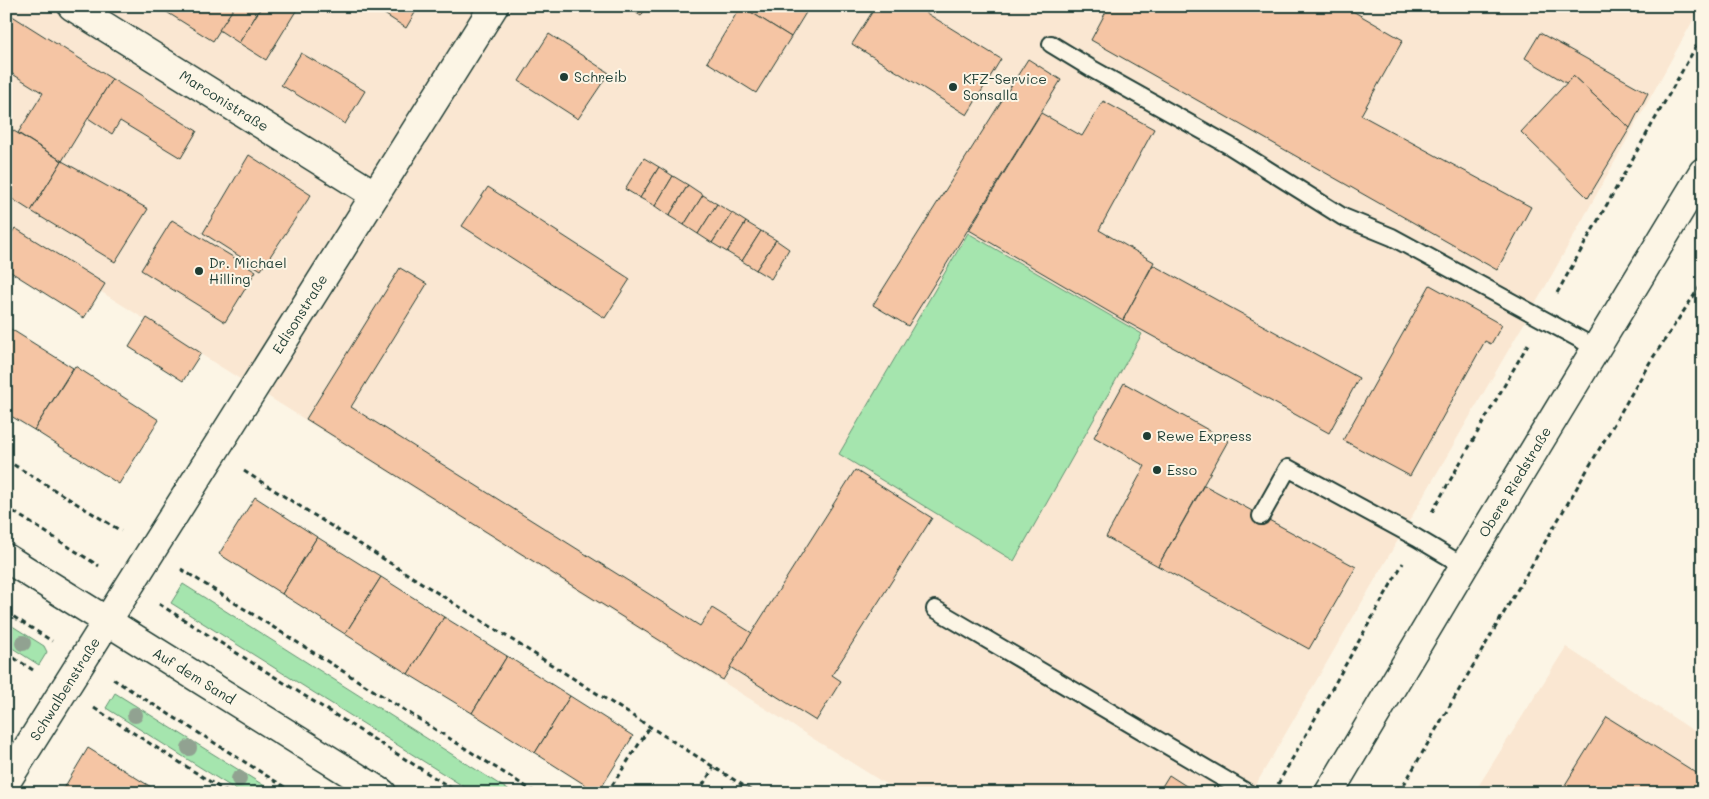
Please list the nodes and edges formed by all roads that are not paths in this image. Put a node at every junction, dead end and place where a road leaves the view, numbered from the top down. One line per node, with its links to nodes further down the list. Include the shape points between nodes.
1 (73, 6): 5 (street, Marconistraße)
2 (494, 6): 5 (street, Edisonstraße)
3 (1052, 44): 6 (lane, via 1230,146 1342,217 1392,237)
4 (1703, 172): 6 (street, Obere Riedstraße)
5 (375, 195): 11 (street, Edisonstraße)
6 (1596, 348): 9 (street, Obere Riedstraße)
7 (1261, 516): 9 (lane, via 1288,468)
8 (6, 558): 11 (street, Auf dem Sand)
9 (1464, 566): 15 (street, Obere Riedstraße)
10 (935, 608): 14 (lane)
11 (108, 622): 12 (street, Schwalbenstraße); 13 (street, Auf dem Sand)
12 (6, 782)
13 (382, 793)
14 (1248, 793)
15 (1330, 793)

